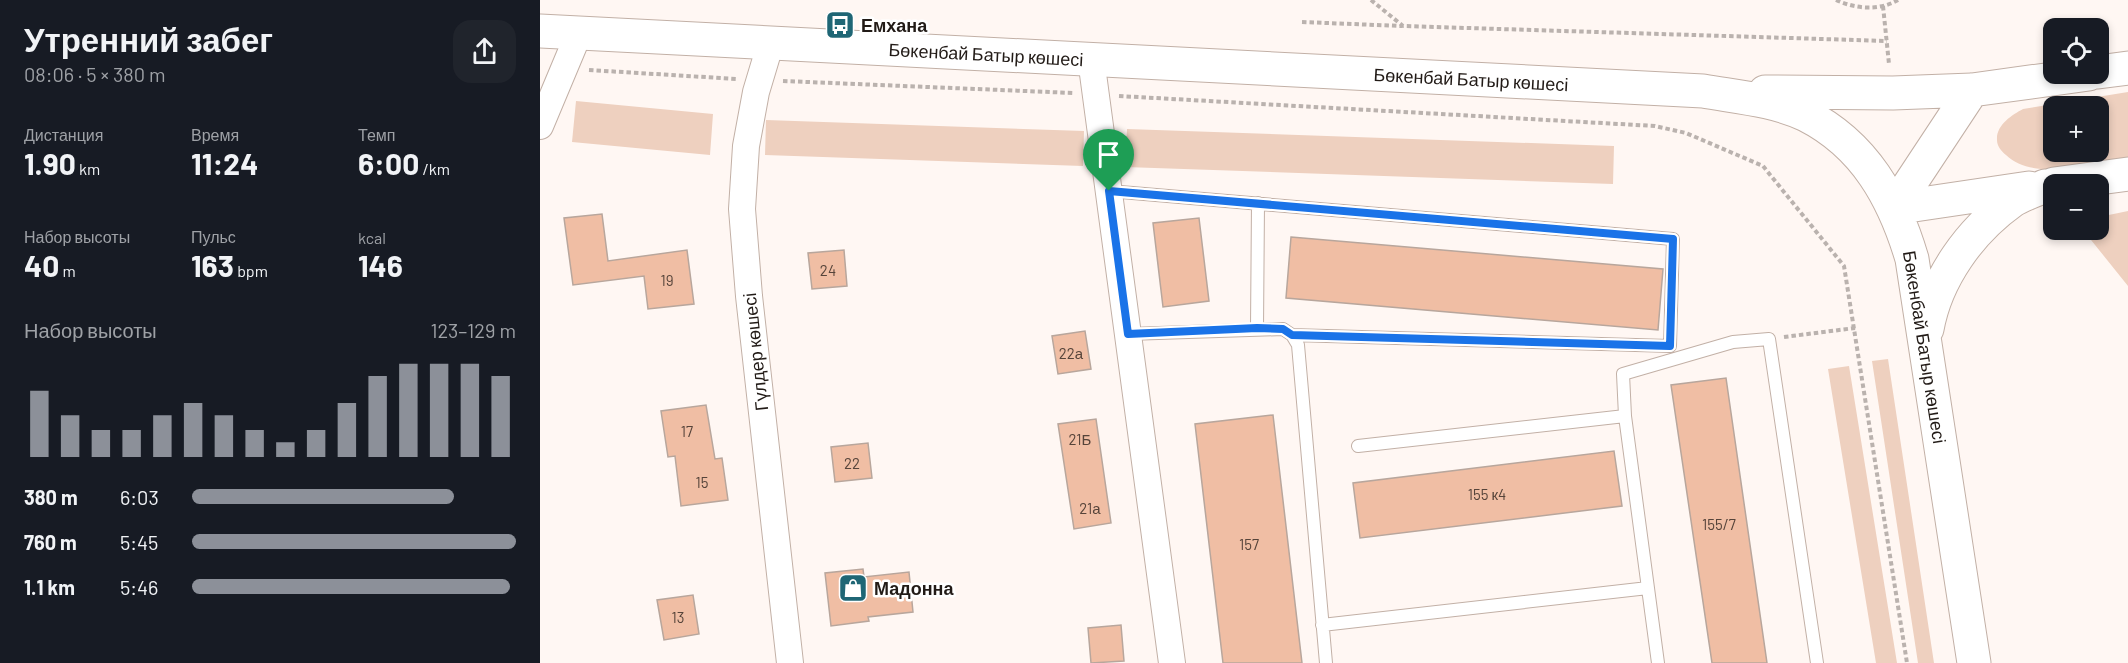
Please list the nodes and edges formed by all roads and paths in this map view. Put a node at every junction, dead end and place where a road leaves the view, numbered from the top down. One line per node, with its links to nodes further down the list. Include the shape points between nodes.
1 (1371, 0): 6 (path)
2 (1836, 0): 4 (path, via 1848,6)
3 (1899, 0): 4 (path)
4 (1883, 6): 9 (path)
5 (1302, 22): 6 (path)
6 (1403, 26): 9 (path)
7 (540, 31): 8 (main road, Бөкенбай Батыр көшесі)
8 (579, 33): 10 (main road, Бөкенбай Батыр көшесі); 18 (street)
9 (1887, 41): 17 (path)
10 (771, 42): 11 (main road, Бөкенбай Батыр көшесі); 36 (street, Гүлдер көшесі, via 746,146 742,209)
11 (1091, 59): 16 (main road, Бөкенбай Батыр көшесі); 23 (street)
12 (2128, 68): 13 (main road)
13 (2109, 71)
14 (2043, 80): 15 (main road)
15 (1972, 90): 17 (main road); 25 (main road)
16 (1703, 91): 17 (main road); 25 (main road, Бөкенбай Батыр көшесі, via 1772,104 1805,115 1831,130 1875,172)
17 (1893, 93)
18 (540, 126)
19 (2128, 174): 20 (main road)
20 (2109, 177)
21 (2043, 186): 25 (main road)
22 (2043, 188): 31 (main road, via 2014,200 1964,249 1940,286 1931,308)
23 (1109, 191): 24 (lane); 28 (street)
24 (1258, 203): 26 (lane); 29 (lane, via 1673,239 1670,346)
25 (1894, 207): 31 (main road, Бөкенбай Батыр көшесі, via 1912,259)
26 (1257, 328): 28 (lane); 29 (lane, via 1283,329)
27 (1855, 328): 30 (path)
28 (1128, 334): 37 (street)
29 (1292, 335): 35 (lane, via 1298,345)
30 (1768, 339): 32 (lane, via 1733,342 1623,374); 40 (lane)
31 (1925, 342): 41 (main road, Бөкенбай Батыр көшесі)
32 (1625, 416): 33 (lane); 34 (lane)
33 (1358, 446)
34 (1648, 588): 35 (lane); 39 (lane)
35 (1322, 625): 38 (lane)
36 (790, 663)
37 (1172, 663)
38 (1326, 663)
39 (1658, 663)
40 (1817, 663)
41 (1974, 663)

